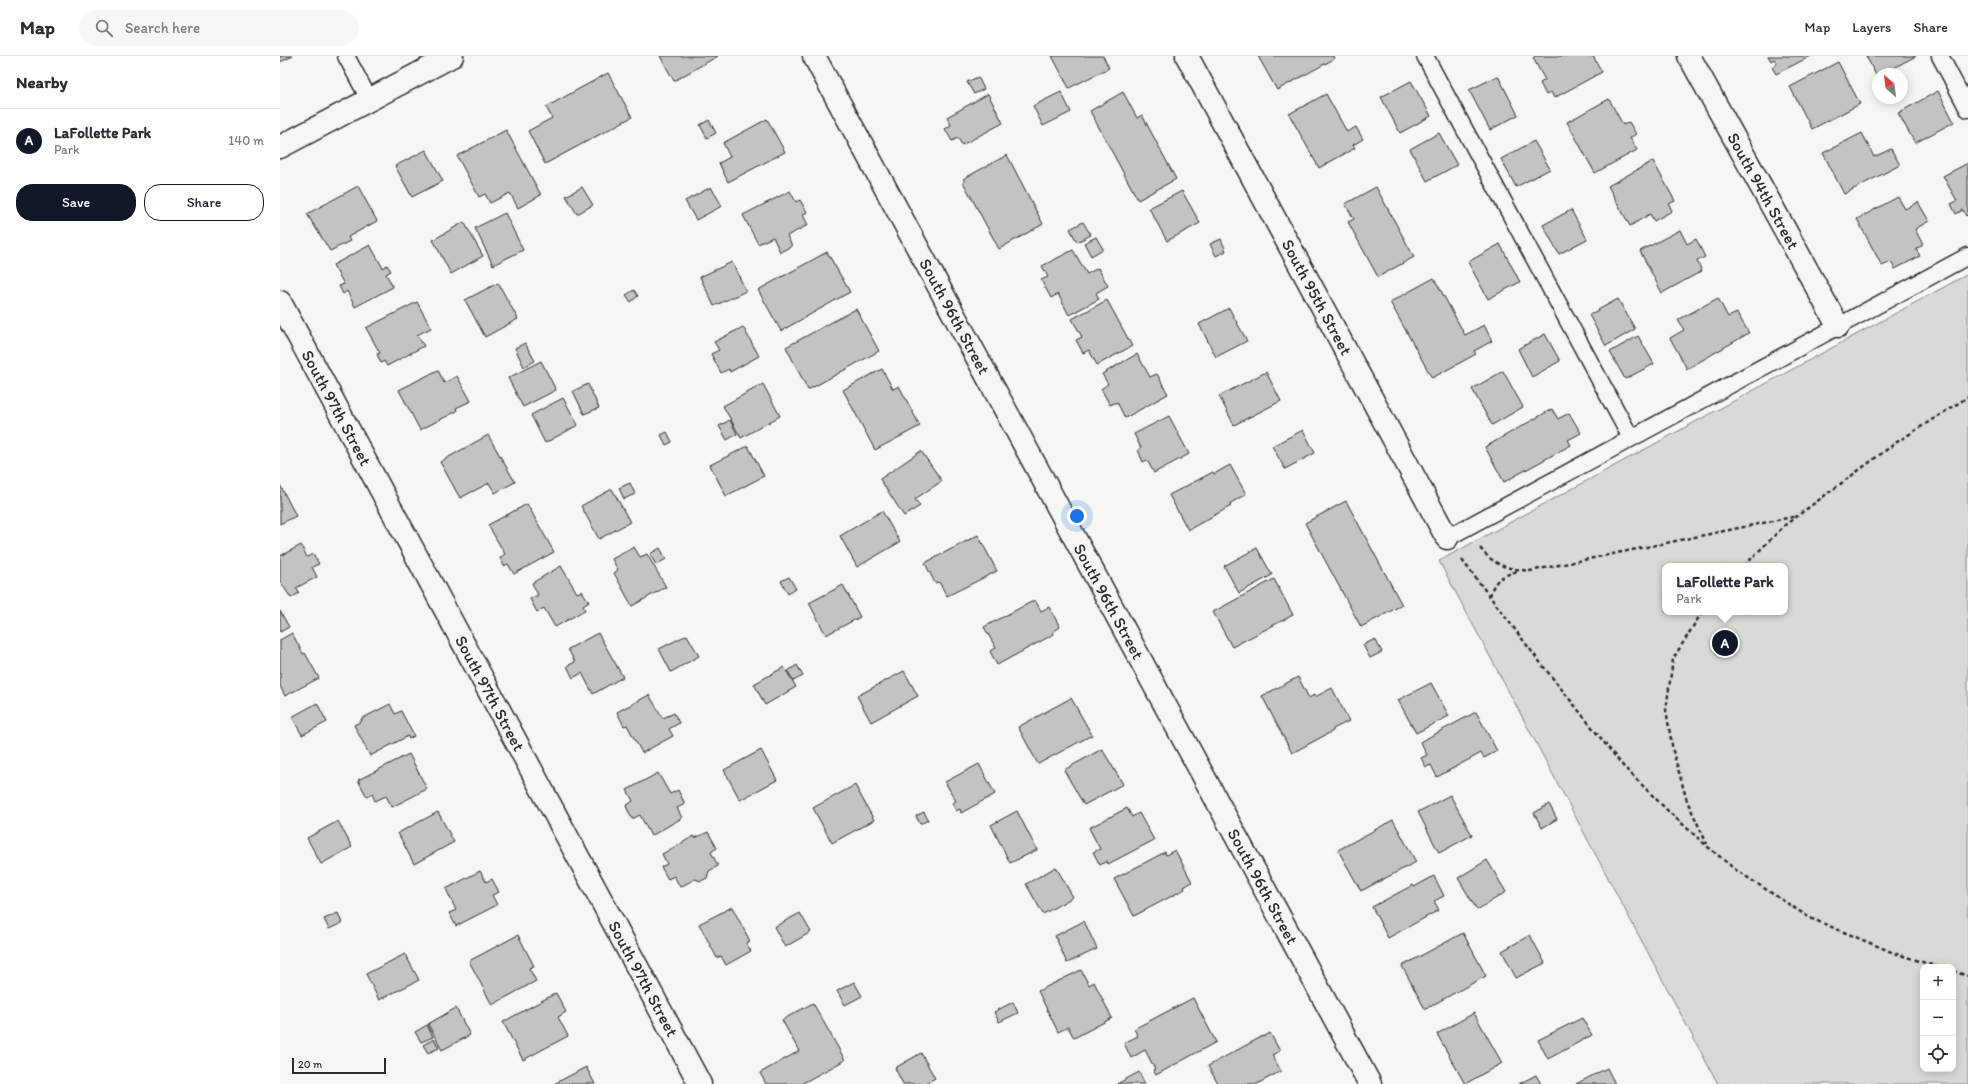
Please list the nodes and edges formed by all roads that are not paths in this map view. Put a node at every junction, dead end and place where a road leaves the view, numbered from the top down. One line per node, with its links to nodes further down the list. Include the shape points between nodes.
1 (346, 56): 8 (lane)
2 (452, 56): 8 (street)
3 (814, 56): 17 (street, South 96th Street)
4 (1187, 56): 15 (street, South 95th Street)
5 (1425, 56): 14 (lane)
6 (1689, 56): 13 (street, South 94th Street)
7 (1940, 56): 9 (lane)
8 (369, 100): 10 (street)
9 (1968, 109)
10 (280, 146)
11 (1968, 256): 13 (lane)
12 (280, 302): 16 (street, South 97th Street)
13 (1838, 326): 14 (lane)
14 (1631, 438): 15 (lane)
15 (1456, 533)
16 (700, 1084)
17 (1370, 1084)

